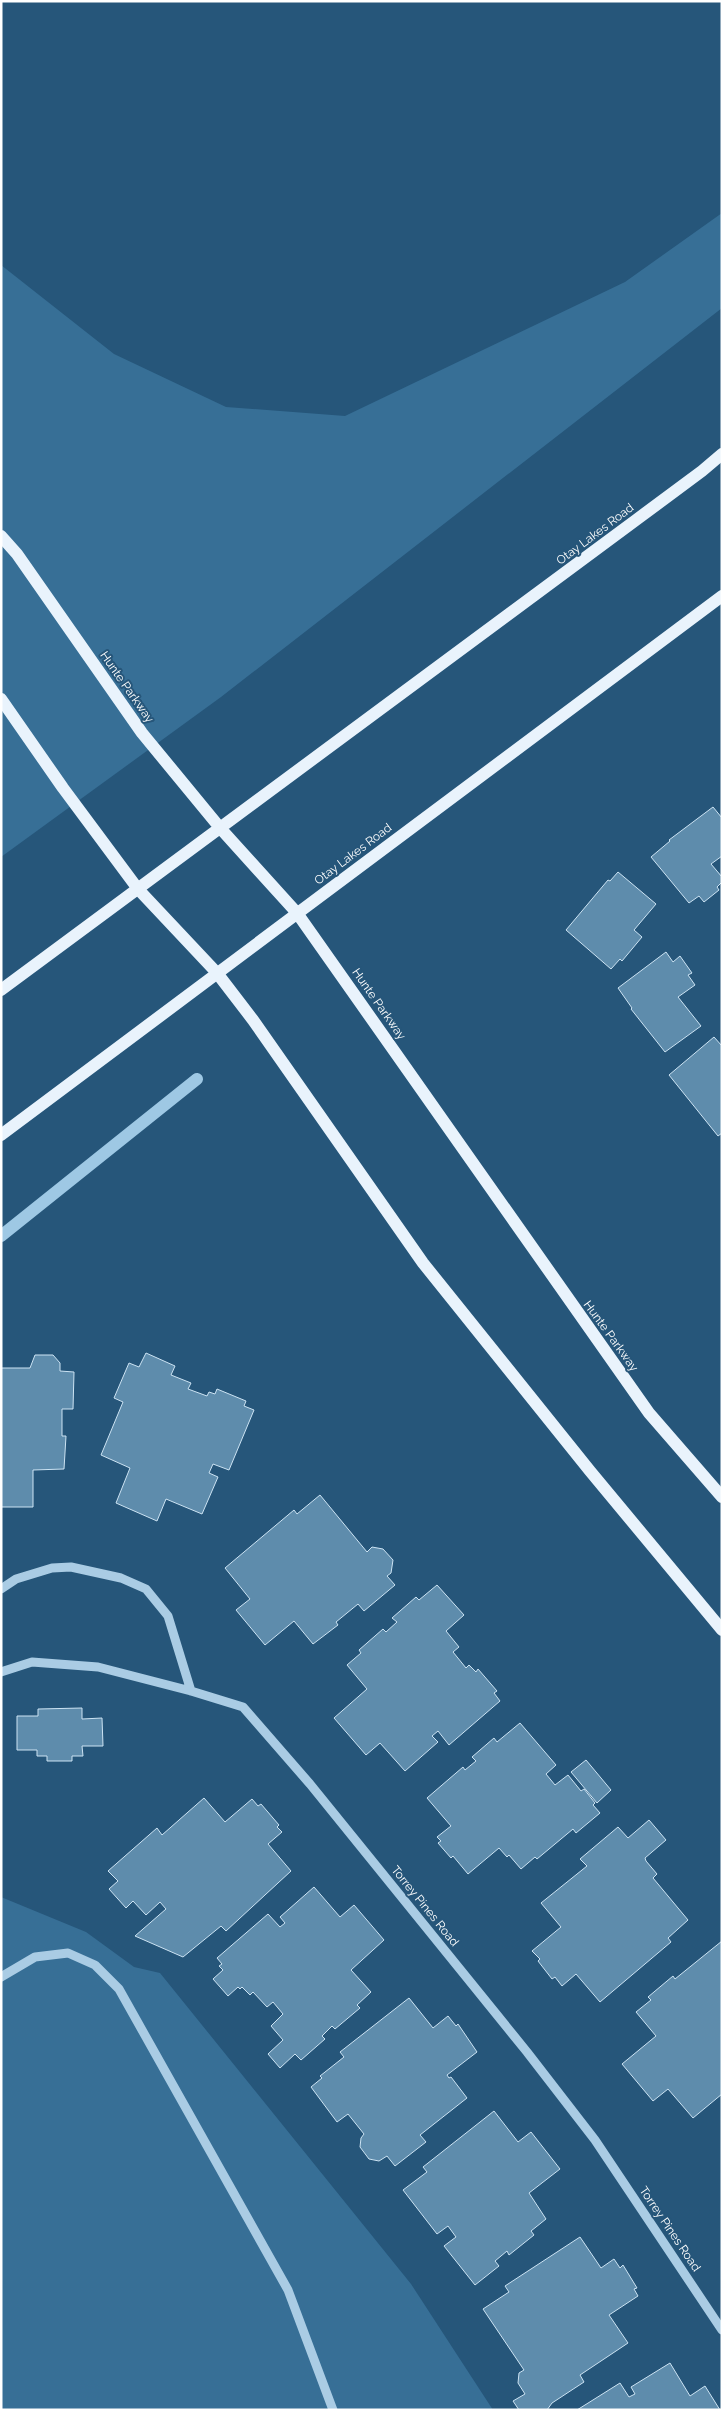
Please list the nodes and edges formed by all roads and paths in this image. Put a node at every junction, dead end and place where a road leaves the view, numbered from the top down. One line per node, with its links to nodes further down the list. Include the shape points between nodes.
1 (722, 454): 5 (main road, Otay Lakes Road)
2 (1, 536): 5 (main road, Hunte Parkway, via 142,732)
3 (722, 596): 7 (main road, Otay Lakes Road)
4 (1, 699): 6 (main road)
5 (221, 829): 6 (main road, Otay Lakes Road); 7 (main road, Hunte Parkway)
6 (138, 889): 8 (main road); 9 (main road, Otay Lakes Road)
7 (297, 913): 8 (main road, Otay Lakes Road); 11 (main road, Hunte Parkway, via 650,1413)
8 (217, 973): 10 (main road, Otay Lakes Road); 13 (main road, via 423,1263)
9 (1, 990)
10 (1, 1135)
11 (722, 1497)
12 (1, 1589): 15 (street, via 16,1579 52,1568 71,1567 121,1578 146,1589 168,1616)
13 (722, 1630)
14 (1, 1672): 15 (street, Torrey Pines Road, via 32,1662 98,1667)
15 (191, 1691): 17 (street, Torrey Pines Road, via 243,1707 310,1784 595,2140)
16 (1, 1977): 18 (street, via 35,1957 68,1953 95,1965 119,1989 288,2290)
17 (722, 2330)
18 (334, 2410)

